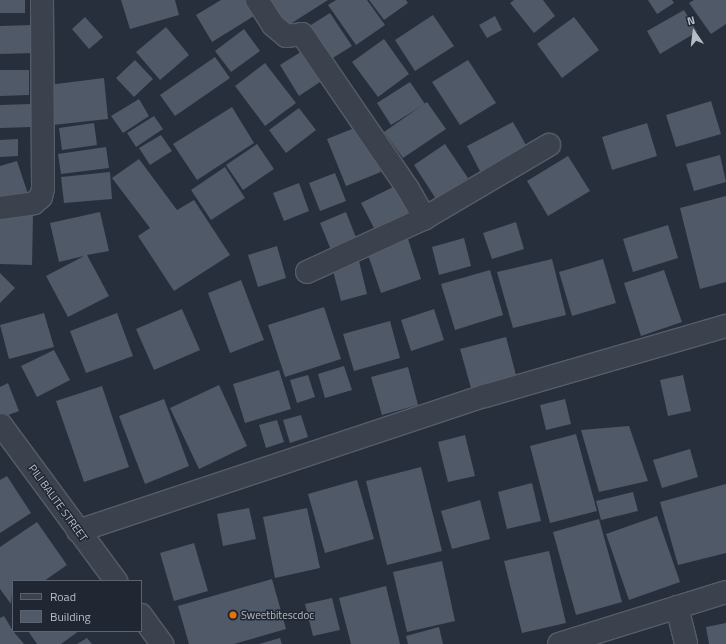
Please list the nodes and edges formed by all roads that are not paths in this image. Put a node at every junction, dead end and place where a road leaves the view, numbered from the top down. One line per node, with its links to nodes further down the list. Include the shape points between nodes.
1 (42, 0): 4 (street, via 43,188 41,197 34,203)
2 (257, 0): 5 (street, via 273,25 286,36 302,34)
3 (549, 145): 5 (street)
4 (0, 208)
5 (425, 218): 6 (street)
6 (307, 272)
7 (726, 326): 9 (street, via 484,396)
8 (1, 425): 9 (street, PILI BALITE STREET)
9 (78, 531): 10 (street, PILI BALITE STREET)
10 (115, 580)
11 (726, 592): 12 (street)
12 (677, 607): 15 (street); 16 (street)
13 (142, 616): 14 (street)
14 (162, 644)
15 (559, 644)
16 (686, 644)

